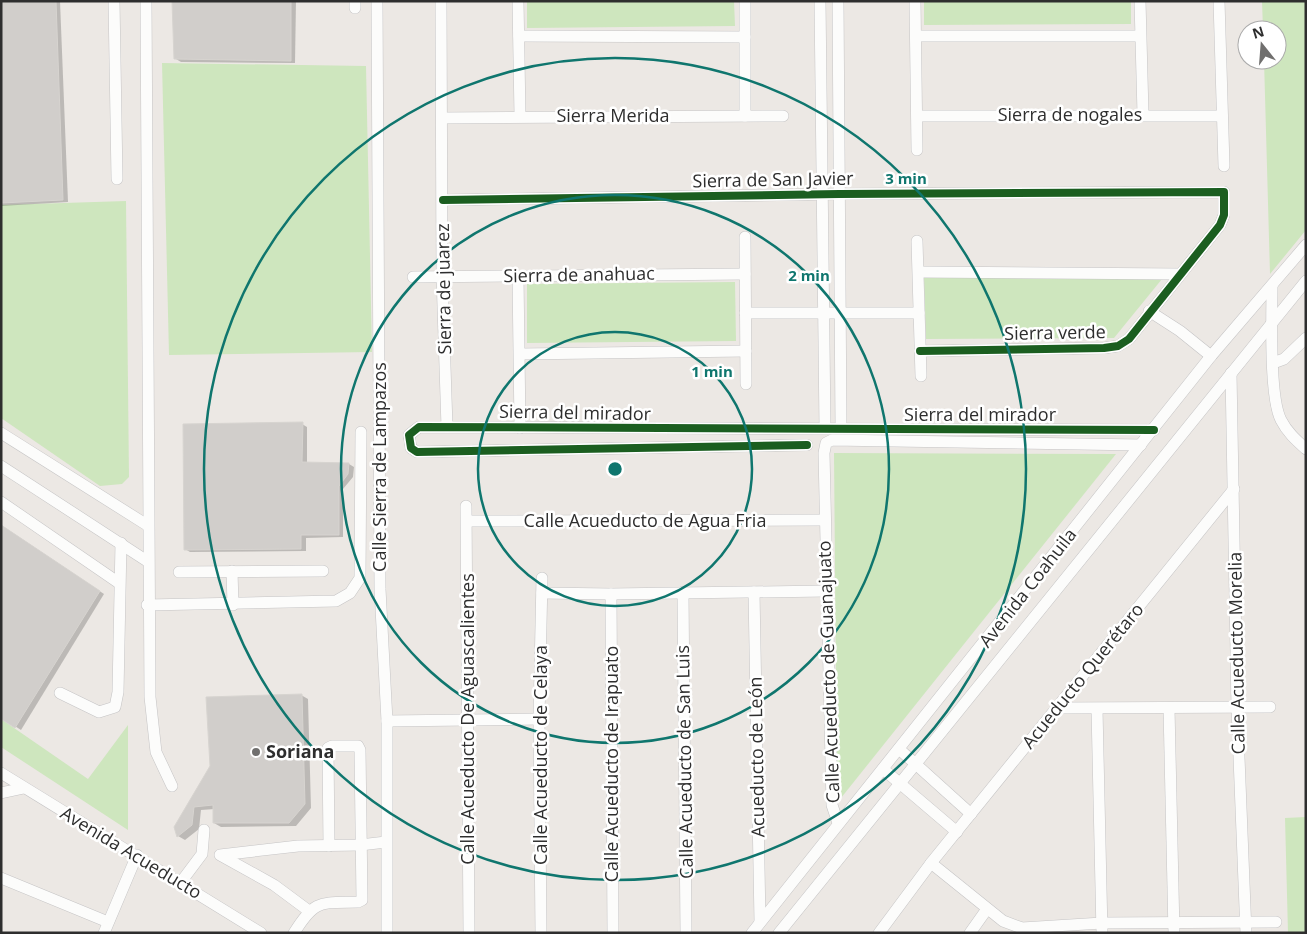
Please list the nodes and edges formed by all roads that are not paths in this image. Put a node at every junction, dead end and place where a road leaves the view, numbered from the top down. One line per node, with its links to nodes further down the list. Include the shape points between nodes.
1 (114, 1): 25 (street)
2 (146, 1): 75 (street)
3 (377, 1): 98 (street, Calle Sierra de Lampazos, via 380,589)
4 (441, 1): 22 (street, Sierra de juarez)
5 (518, 1): 12 (street)
6 (744, 1): 15 (street)
7 (820, 1): 27 (street)
8 (838, 1): 28 (street)
9 (915, 1): 13 (street)
10 (1140, 1): 14 (street)
11 (1219, 1): 21 (street)
12 (519, 36): 15 (street); 17 (street)
13 (916, 36): 14 (street); 20 (street)
14 (1140, 36): 16 (street)
15 (745, 37): 18 (street)
16 (1143, 114): 20 (street, Sierra de nogales); 21 (street, Sierra de nogales)
17 (520, 116): 18 (street, Sierra Merida); 22 (street, Sierra Merida)
18 (745, 116): 19 (street, Sierra Merida)
19 (783, 116)
20 (918, 116): 23 (street)
21 (1222, 116): 24 (street)
22 (442, 118): 29 (street, Sierra de juarez)
23 (917, 150)
24 (1224, 166)
25 (117, 179)
26 (1224, 192): 28 (street, Sierra de San Javier); 35 (street, Sierra verde, via 1224,215 1220,225)
27 (824, 194): 28 (street, Sierra de San Javier); 29 (street, Sierra de San Javier); 44 (street)
28 (839, 194): 41 (street)
29 (443, 200): 36 (street, Sierra de juarez)
30 (745, 237): 34 (street)
31 (917, 241): 33 (street)
32 (1306, 244): 40 (street, Avenida Coahuila)
33 (919, 272): 35 (street); 45 (street)
34 (745, 274): 37 (street, Sierra de anahuac); 43 (street)
35 (1180, 274): 42 (street, Sierra verde)
36 (442, 276): 37 (street, Sierra de anahuac); 38 (street, Sierra de anahuac); 56 (street, Sierra de juarez)
37 (518, 276): 50 (street)
38 (413, 277)
39 (1306, 281): 46 (street, Avenida Coahuila)
40 (1272, 286): 46 (street); 51 (street, Avenida Coahuila)
41 (841, 312): 44 (street); 45 (street); 59 (street)
42 (1149, 312): 49 (street, Sierra verde, via 1129,339 1112,348); 51 (street)
43 (745, 313): 44 (street); 48 (street)
44 (823, 313): 58 (street)
45 (919, 313): 49 (street)
46 (1271, 322): 52 (street); 53 (street, Avenida Coahuila)
47 (1306, 338): 52 (street, via 1284,359)
48 (746, 351): 50 (street); 55 (street)
49 (920, 351): 54 (street)
50 (520, 354): 57 (street)
51 (1211, 356): 61 (street, Avenida Coahuila)
52 (1273, 363): 68 (street, via 1276,409 1280,420)
53 (1230, 373): 70 (street, Calle Acueducto Morelia); 100 (street, Avenida Coahuila)
54 (921, 376)
55 (746, 384)
56 (447, 427): 57 (street, Sierra del mirador); 67 (street, Sierra del mirador, via 413,430 409,435 411,448 416,452)
57 (520, 428): 60 (street, Sierra del mirador)
58 (825, 428): 59 (street, Sierra del mirador); 60 (street, Sierra del mirador)
59 (841, 428): 61 (street, Sierra del mirador)
60 (674, 429): 67 (street)
61 (1154, 430): 66 (street, Avenida Coahuila)
62 (360, 432): 89 (street, via 360,578 350,593 336,601)
63 (1, 433): 75 (street)
64 (826, 443): 66 (street, Sierra del mirador, via 832,440); 73 (street, Calle Acueducto de Guanajuato)
65 (807, 445): 67 (street, Sierra del mirador)
66 (1140, 445): 99 (street, Avenida Coahuila)
67 (673, 447)
68 (1306, 449)
69 (1, 466): 76 (street)
70 (1234, 489): 91 (street, Calle Acueducto Morelia); 93 (street, Acueducto Querétaro)
71 (1, 502): 82 (street)
72 (466, 506): 74 (street, Calle Acueducto De Aguascalientes)
73 (824, 520): 74 (street, Calle Acueducto de Agua Fria); 83 (street, Calle Acueducto de Guanajuato)
74 (467, 521): 97 (street, Calle Acueducto De Aguascalientes)
75 (147, 525): 77 (street)
76 (122, 543): 77 (street); 82 (street)
77 (147, 560): 88 (street)
78 (232, 571): 79 (street); 80 (street); 89 (street)
79 (322, 571)
80 (180, 572)
81 (542, 578): 86 (street, Calle Acueducto de Celaya)
82 (119, 583): 90 (street, via 118,692 115,707 99,712)
83 (826, 591): 85 (street); 108 (street, Calle Acueducto de Guanajuato, via 832,805)
84 (683, 592): 85 (street); 87 (street); 135 (street, Calle Acueducto de San Luis)
85 (754, 592): 123 (street, Acueducto de León)
86 (542, 593): 87 (street); 96 (street, Calle Acueducto de Celaya)
87 (611, 594): 134 (street, Calle Acueducto de Irapuato)
88 (147, 605): 89 (street); 104 (street, via 152,729 156,752)
89 (233, 605)
90 (60, 693)
91 (1237, 707): 92 (street); 94 (street); 122 (street, Calle Acueducto Morelia)
92 (1270, 707)
93 (1059, 708): 95 (street); 107 (street, Acueducto Querétaro)
94 (1169, 708): 95 (street); 127 (street)
95 (1097, 709): 126 (street)
96 (540, 719): 97 (street); 133 (street, Calle Acueducto de Celaya)
97 (468, 720): 98 (street); 132 (street, Calle Acueducto De Aguascalientes)
98 (386, 721): 111 (street, Calle Sierra de Lampazos)
99 (899, 749): 100 (street); 101 (street, Avenida Coahuila)
100 (914, 763): 103 (street, Avenida Coahuila); 107 (street)
101 (883, 769): 103 (street); 108 (street, Avenida Coahuila)
102 (1, 773): 105 (street, Avenida Acueducto)
103 (899, 782): 110 (street); 137 (street, Avenida Coahuila)
104 (172, 786)
105 (24, 788): 106 (street); 115 (street, Avenida Acueducto)
106 (1, 793)
107 (971, 814): 110 (street, Acueducto Querétaro)
108 (838, 823): 123 (street, Avenida Coahuila)
109 (204, 830): 114 (street)
110 (956, 832): 117 (street, Acueducto Querétaro)
111 (386, 842): 112 (street); 131 (street, Calle Sierra de Lampazos)
112 (360, 845): 113 (street); 113 (street, via 360,749 358,746 332,746 328,748); 121 (street, via 362,900 322,904)
113 (329, 846): 116 (street, via 298,846)
114 (203, 848): 116 (street); 119 (street)
115 (137, 855): 119 (street, Avenida Acueducto); 125 (street)
116 (220, 855): 121 (street, via 274,885)
117 (931, 863): 120 (street); 138 (street, Acueducto Querétaro)
118 (1, 878): 125 (street)
119 (181, 882): 129 (street, Avenida Acueducto)
120 (987, 909): 128 (street, via 1012,926); 139 (street)
121 (309, 911): 130 (street)
122 (1245, 920): 124 (street); 127 (street); 140 (street, Calle Acueducto Morelia)
123 (760, 922): 136 (street, Avenida Coahuila)
124 (1276, 922)
125 (106, 927)
126 (1102, 928): 127 (street); 128 (street)
127 (1174, 928)
128 (1044, 929)
129 (261, 933)
130 (294, 933)
131 (387, 933)
132 (469, 933)
133 (541, 933)
134 (613, 933)
135 (686, 933)
136 (752, 933)
137 (780, 933)
138 (879, 933)
139 (970, 933)
140 (1246, 933)

